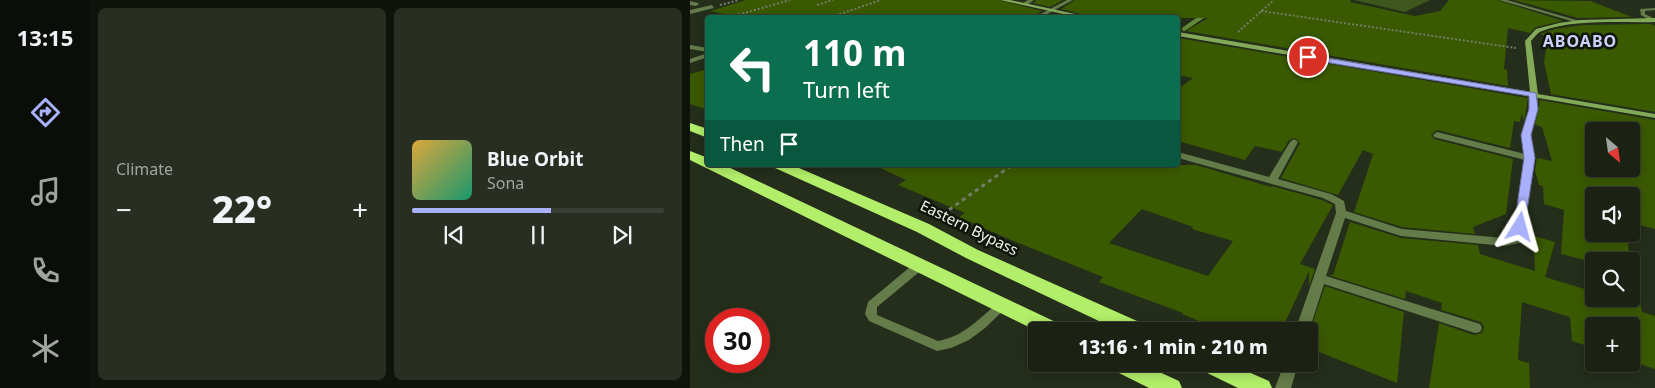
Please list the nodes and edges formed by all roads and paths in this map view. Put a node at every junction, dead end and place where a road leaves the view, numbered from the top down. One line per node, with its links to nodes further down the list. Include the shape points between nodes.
1 (740, 0): 12 (path)
2 (790, 0): 17 (path)
3 (833, 0): 11 (path)
4 (881, 0): 18 (path)
5 (1002, 0): 10 (street)
6 (1032, 0): 10 (street)
7 (1071, 0): 14 (street)
8 (1274, 0): 15 (path)
9 (1501, 0): 22 (street)
10 (1025, 4): 14 (street)
11 (818, 5)
12 (712, 7): 16 (street)
13 (1655, 8): 21 (lane, via 1642,10)
14 (1051, 10): 19 (street); 20 (street)
15 (1262, 11): 24 (path); 27 (path)
16 (690, 12)
17 (738, 15)
18 (837, 15)
19 (1041, 15)
20 (1077, 15)
21 (1654, 20): 22 (street)
22 (1580, 22): 27 (street, via 1538,30 1528,42)
23 (1180, 34): 24 (street)
24 (1223, 42): 30 (street)
25 (690, 47): 26 (street)
26 (705, 50)
27 (1529, 50): 30 (street)
28 (705, 56): 29 (street)
29 (690, 61)
30 (1534, 95): 31 (street); 38 (street, via 1526,135)
31 (1655, 116)
32 (690, 127): 33 (highway)
33 (705, 133)
34 (1437, 136): 38 (street)
35 (1294, 142): 43 (street)
36 (690, 154): 39 (highway)
37 (1180, 156): 43 (street)
38 (1530, 158): 44 (street, via 1516,240 1504,242 1401,232)
39 (705, 162)
40 (717, 167): 46 (highway)
41 (785, 167): 45 (highway, Eastern Bypass)
42 (1009, 167): 45 (path)
43 (1272, 181): 44 (street, via 1328,196 1340,203)
44 (1340, 213): 47 (street)
45 (923, 228): 50 (highway, Eastern Bypass)
46 (920, 265): 48 (highway); 48 (lane, via 872,305 873,318 937,346 948,345 961,341)
47 (1319, 278): 51 (street); 52 (street)
48 (1003, 305): 49 (highway)
49 (1037, 322)
50 (1119, 322)
51 (1305, 322)
52 (1475, 328)
53 (1137, 372): 56 (highway)
54 (1226, 372): 57 (highway)
55 (1288, 372): 58 (street)
56 (1170, 388)
57 (1261, 388)
58 (1283, 388)

